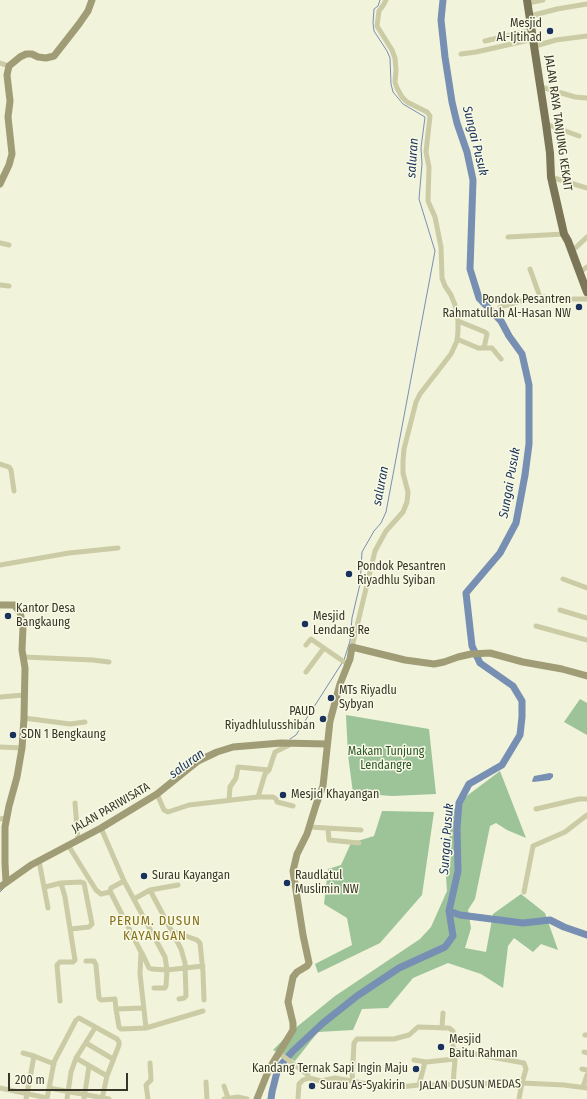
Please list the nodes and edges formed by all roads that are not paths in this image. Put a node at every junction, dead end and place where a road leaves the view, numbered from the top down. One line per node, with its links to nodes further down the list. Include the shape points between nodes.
1 (92, 0): 13 (street, via 88,11 54,56 46,58 26,54)
2 (386, 0): 35 (street, via 378,12 377,25 395,58 396,88 404,99 428,112 430,116 426,152 429,167 428,201 435,217 441,247 442,278 454,300)
3 (543, 0): 4 (street)
4 (527, 2): 6 (main road, JALAN RAYA TANJUNG KEKAIT)
5 (587, 4): 6 (street)
6 (530, 16): 7 (main road, JALAN RAYA TANJUNG KEKAIT)
7 (532, 30): 9 (street); 10 (main road, JALAN RAYA TANJUNG KEKAIT)
8 (587, 36): 10 (street)
9 (485, 41)
10 (534, 43): 11 (street); 14 (main road, JALAN RAYA TANJUNG KEKAIT)
11 (461, 54)
12 (0, 63): 13 (street)
13 (10, 66): 19 (street, via 7,75 12,154 10,165)
14 (541, 87): 15 (street); 16 (main road, JALAN RAYA TANJUNG KEKAIT)
15 (587, 98)
16 (546, 124): 17 (street); 18 (main road, JALAN RAYA TANJUNG KEKAIT)
17 (578, 136)
18 (551, 177): 20 (street); 21 (main road, JALAN RAYA TANJUNG KEKAIT)
19 (0, 184)
20 (587, 188)
21 (564, 234): 22 (street); 26 (main road, JALAN RAYA TANJUNG KEKAIT)
22 (508, 237)
23 (587, 237): 26 (street)
24 (0, 244): 25 (street)
25 (9, 245)
26 (571, 252): 28 (main road, JALAN RAYA TANJUNG KEKAIT)
27 (530, 269): 32 (street)
28 (583, 270): 31 (main road, JALAN RAYA TANJUNG KEKAIT)
29 (0, 285): 30 (street)
30 (9, 286)
31 (587, 292)
32 (540, 297): 33 (street); 34 (street)
33 (587, 299)
34 (500, 307)
35 (458, 321): 36 (street); 37 (street, via 487,334)
36 (457, 339): 37 (street); 51 (street, via 451,354 416,402 403,455 407,502 403,512 383,536 375,552)
37 (484, 348): 38 (street, via 493,349)
38 (501, 359)
39 (0, 464): 40 (street, via 11,470)
40 (14, 491)
41 (118, 548): 42 (street, via 69,552)
42 (0, 565)
43 (563, 579): 44 (street)
44 (587, 588)
45 (0, 605): 53 (street, via 14,605 20,612)
46 (560, 610): 47 (street)
47 (587, 618)
48 (536, 626): 49 (street)
49 (587, 640)
50 (306, 645): 52 (street, via 311,639)
51 (352, 647): 55 (street); 57 (street, via 419,663 440,663 458,657 494,654)
52 (324, 648): 55 (street); 56 (street)
53 (24, 657): 54 (street); 58 (street)
54 (109, 662)
55 (345, 663): 63 (street, via 330,721)
56 (306, 672)
57 (587, 676)
58 (24, 695): 59 (street); 60 (street)
59 (0, 697)
60 (24, 718): 61 (street, via 70,724); 65 (street)
61 (85, 722)
62 (288, 743): 63 (street, JALAN PARIWISATA); 66 (street, via 275,752); 67 (street, JALAN PARIWISATA, via 239,746 216,752 198,761)
63 (327, 744): 77 (street, via 323,786)
64 (0, 747): 65 (street)
65 (22, 748): 75 (street, via 17,777)
66 (269, 770): 68 (street, via 265,774); 70 (street, via 238,767 236,778 230,787)
67 (158, 795): 70 (street, via 164,810 168,812 184,806); 79 (street, JALAN PARIWISATA)
68 (258, 797): 70 (street); 72 (street, via 273,797 277,802)
69 (587, 799): 73 (street)
70 (229, 800)
71 (75, 803): 81 (street)
72 (293, 806)
73 (536, 809)
74 (587, 815): 93 (street, via 565,832 533,846)
75 (3, 818): 76 (street)
76 (2, 827): 85 (street)
77 (309, 827): 78 (street); 117 (street, via 297,854 293,871 309,963 292,979 288,1005 293,1027)
78 (328, 828): 80 (street); 82 (street, via 329,840)
79 (101, 829): 81 (street, JALAN PARIWISATA); 86 (street)
80 (361, 830)
81 (78, 840): 83 (street, JALAN PARIWISATA)
82 (359, 843)
83 (69, 847): 84 (street, JALAN PARIWISATA); 92 (street, via 96,890 100,894)
84 (39, 862): 85 (street, JALAN PARIWISATA); 89 (street)
85 (4, 874): 90 (street, JALAN PARIWISATA)
86 (124, 881): 92 (street, via 111,888); 94 (street)
87 (61, 883): 89 (street); 96 (street); 96 (street, via 81,882 84,885 92,924)
88 (178, 885): 91 (street)
89 (45, 886): 95 (street)
90 (0, 887)
91 (150, 890): 94 (street); 97 (street)
92 (110, 892): 98 (street)
93 (524, 892)
94 (134, 899): 102 (street, via 164,955)
95 (48, 908)
96 (71, 929): 105 (street, via 75,960 60,962 57,965)
97 (172, 931): 100 (street, via 199,942); 101 (street, via 181,949)
98 (141, 952): 102 (street, via 150,968); 107 (street)
99 (86, 961): 108 (street, via 94,962 96,965 98,998 115,999)
100 (203, 966): 101 (street); 106 (street)
101 (185, 967): 102 (street); 104 (street, via 186,996)
102 (167, 970): 103 (street, via 166,987)
103 (154, 988)
104 (179, 999)
105 (60, 1000)
106 (204, 1000)
107 (143, 1008): 108 (street); 112 (street)
108 (116, 1009): 112 (street, via 120,1029)
109 (203, 1011): 112 (street)
110 (443, 1013): 113 (street)
111 (95, 1028): 114 (street); 120 (street, via 119,1042); 125 (street, via 81,1018 76,1020)
112 (146, 1028)
113 (442, 1028): 115 (street, via 453,1030); 130 (street, via 418,1027 409,1035 394,1039 357,1039 354,1042)
114 (86, 1043): 119 (street); 120 (street)
115 (453, 1050): 121 (street); 132 (street, via 524,1063 526,1068)
116 (22, 1053): 118 (street)
117 (280, 1054): 129 (street, via 308,1075); 150 (street, via 266,1075)
118 (34, 1056): 125 (street); 140 (street)
119 (76, 1058): 126 (street); 139 (street)
120 (113, 1059): 128 (street)
121 (455, 1059): 123 (street); 133 (street)
122 (414, 1060): 123 (street)
123 (424, 1062): 134 (street)
124 (150, 1063): 147 (street, via 151,1080 146,1085)
125 (54, 1064): 137 (street)
126 (89, 1066): 128 (street); 141 (street)
127 (587, 1075): 138 (street)
128 (107, 1076): 142 (street)
129 (308, 1078): 130 (street, JALAN DUSUN MEDAS, via 321,1081 333,1078); 151 (street, via 299,1084)
130 (352, 1080): 134 (street, JALAN DUSUN MEDAS, via 386,1088)
131 (206, 1082): 148 (street)
132 (522, 1083): 133 (street, JALAN DUSUN MEDAS); 138 (street, JALAN DUSUN MEDAS); 152 (street)
133 (452, 1084): 134 (street, JALAN DUSUN MEDAS)
134 (419, 1085)
135 (224, 1086): 143 (street)
136 (0, 1088): 140 (street)
137 (49, 1088): 139 (street); 144 (street)
138 (585, 1088)
139 (68, 1092): 141 (street); 145 (street)
140 (26, 1096): 144 (street)
141 (85, 1097): 142 (street)
142 (102, 1098): 146 (street)
143 (226, 1098): 149 (street)
144 (47, 1099)
145 (67, 1099)
146 (109, 1099)
147 (148, 1099)
148 (207, 1099)
149 (247, 1099)
150 (257, 1099)
151 (298, 1099)
152 (519, 1099)

